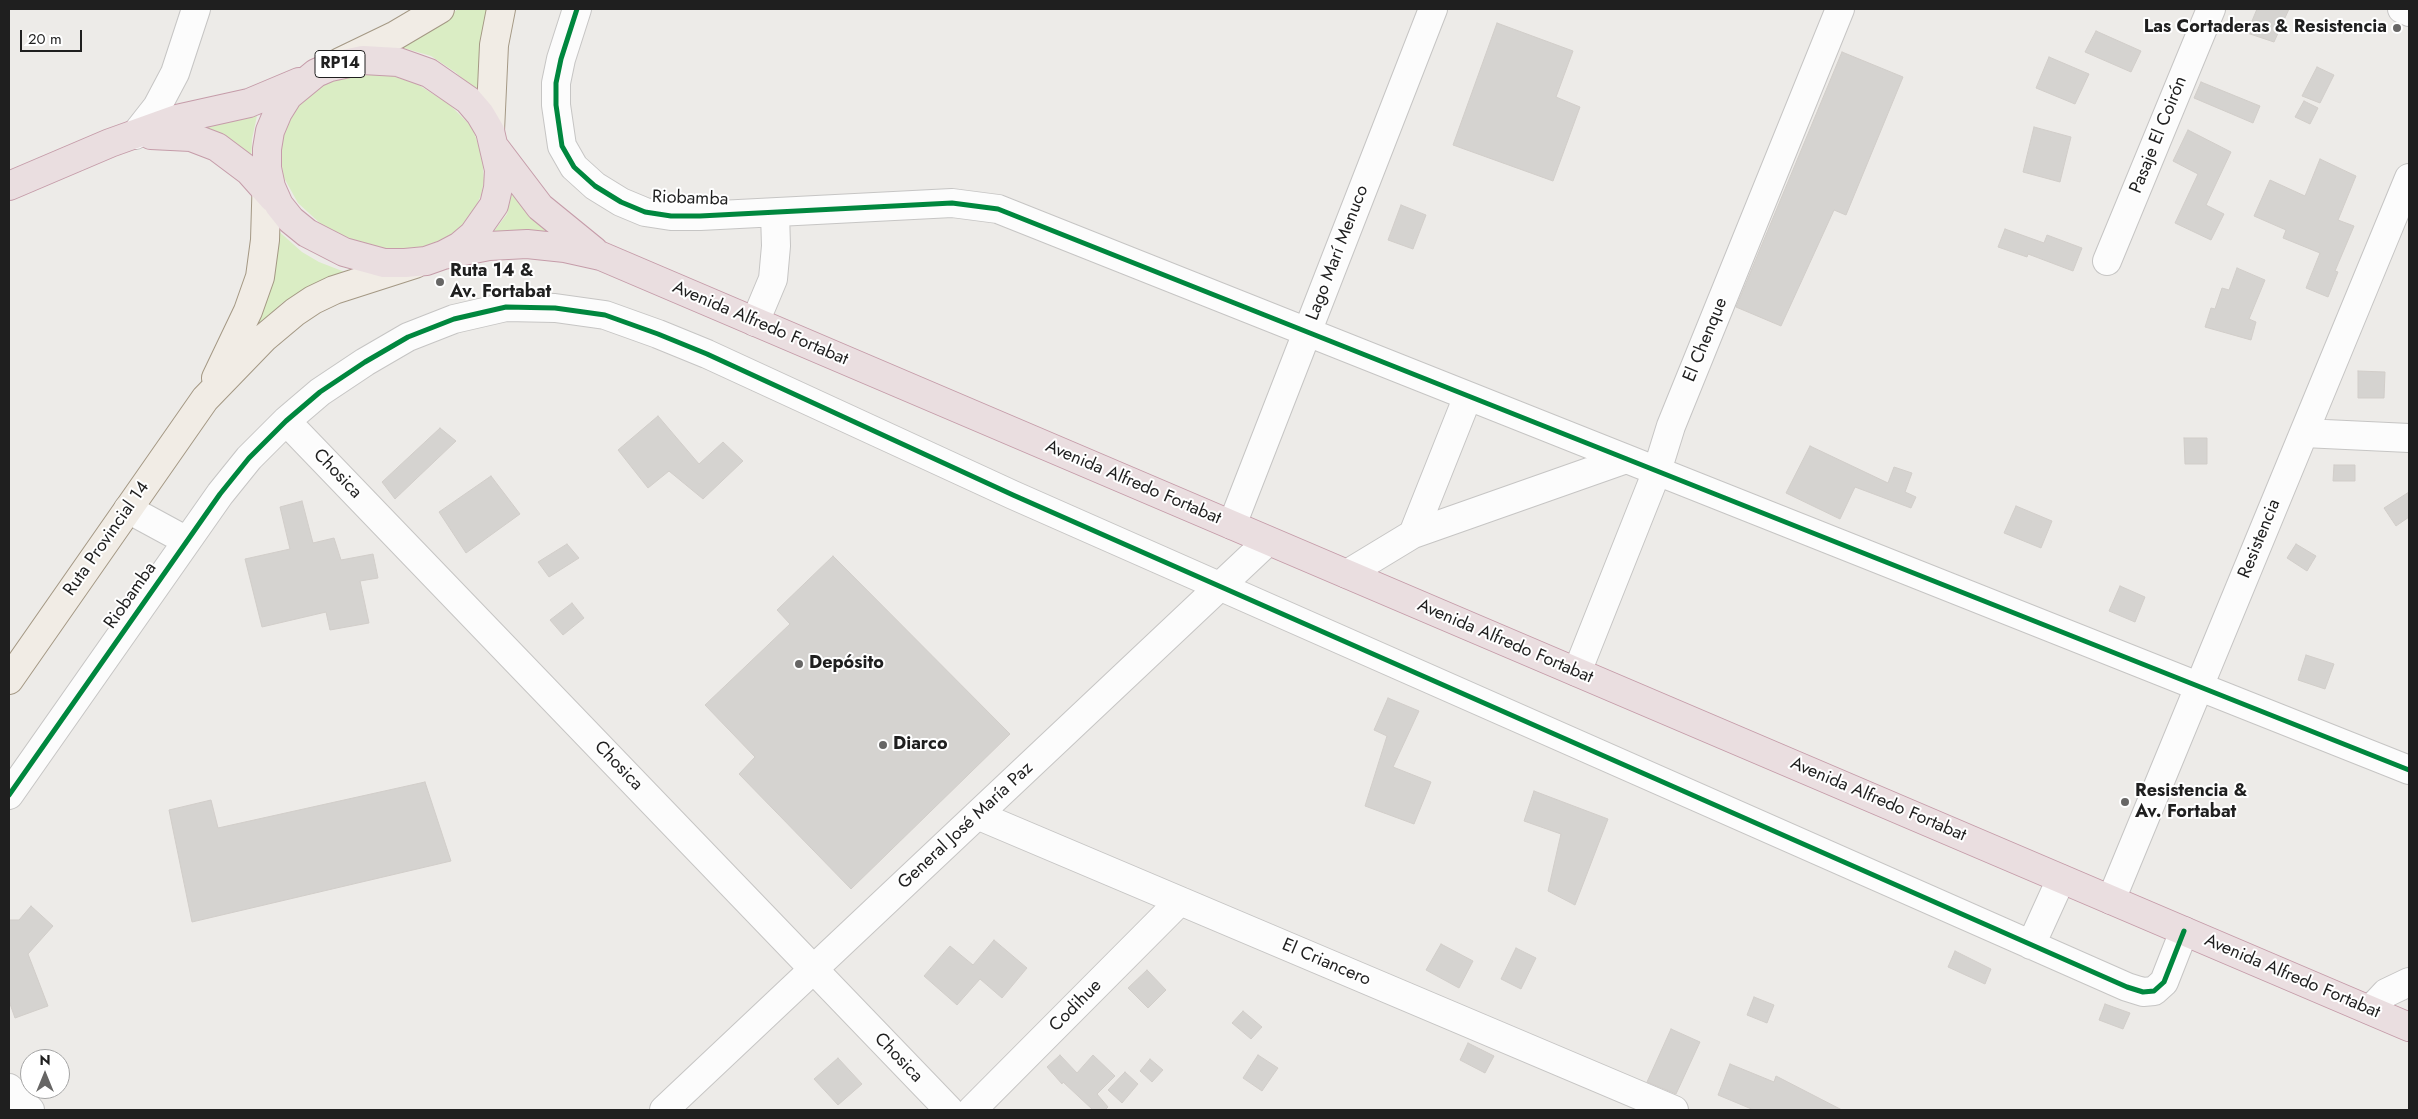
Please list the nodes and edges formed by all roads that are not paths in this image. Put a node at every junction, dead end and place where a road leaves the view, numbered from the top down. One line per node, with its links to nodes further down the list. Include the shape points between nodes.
1 (196, 9): 11 (street, via 175,73 157,106)
2 (440, 9): 10 (main road, Ruta Provincial 14 / RP14, via 377,46)
3 (501, 9): 12 (main road, Ruta Provincial 14 / RP14, via 494,44)
4 (577, 9): 16 (street, Riobamba, via 561,58 556,97 562,146 574,167 595,186 645,212 671,216)
5 (1433, 9): 21 (street, Lago Marí Menuco)
6 (1840, 9): 28 (street, El Chenque, via 1671,426)
7 (2211, 9): 19 (street, Pasaje El Coirón)
8 (2402, 9): 9 (street)
9 (2409, 12)
10 (323, 70): 11 (highway, via 249,103 177,119); 12 (highway, Ruta Provincial 14 / RP14, via 355,61 380,60 414,67 442,81 468,100 480,114); 15 (highway, Ruta Provincial 14 / RP14, via 288,96 278,112 267,149)
11 (135, 135): 14 (highway, via 88,151); 15 (highway, via 178,135 204,141 239,162)
12 (493, 140): 17 (highway, Avenida Alfredo Fortabat, via 540,207); 18 (highway, Ruta Provincial 14 / RP14, via 499,170 494,205 473,235 460,246)
13 (2409, 178): 25 (street, Resistencia)
14 (9, 186)
15 (271, 188): 18 (highway, Ruta Provincial 14 / RP14, via 291,220 307,233 344,252 384,263); 23 (main road, Ruta Provincial 14 / RP14, via 255,292)
16 (775, 213): 20 (street, via 773,279); 21 (street, Riobamba, via 944,203 998,209)
17 (601, 256): 18 (highway, Avenida Alfredo Fortabat, via 527,244 489,246); 20 (highway, Avenida Alfredo Fortabat)
18 (435, 258): 23 (main road, Ruta Provincial 14 / RP14, via 334,290 313,300 264,338)
19 (2107, 261)
20 (755, 322): 30 (highway, Avenida Alfredo Fortabat)
21 (1307, 332): 22 (street, Riobamba); 30 (street, Lago Marí Menuco)
22 (1468, 396): 27 (street, Riobamba); 31 (street)
23 (205, 399): 29 (main road, Ruta Provincial 14 / RP14)
24 (286, 421): 32 (street, Riobamba, via 249,458); 35 (street, Riobamba, via 320,392 365,362 408,337 454,319 506,307 555,308 605,315 707,354); 47 (street, Chosica)
25 (2304, 433): 26 (street); 38 (street, Resistencia)
26 (2409, 438)
27 (1626, 458): 28 (street, Riobamba); 31 (street)
28 (1657, 471): 36 (street, El Chenque); 38 (street, Riobamba)
29 (128, 509): 32 (street); 37 (main road, Ruta Provincial 14 / RP14)
30 (1232, 525): 33 (highway, Avenida Alfredo Fortabat)
31 (1413, 534): 34 (street)
32 (187, 541): 40 (street, Riobamba)
33 (1268, 541): 34 (highway, Avenida Alfredo Fortabat); 35 (street, General José María Paz)
34 (1347, 574): 36 (highway, Avenida Alfredo Fortabat)
35 (1220, 586): 41 (street, General José María Paz); 46 (street, Riobamba)
36 (1577, 672): 42 (highway, Avenida Alfredo Fortabat)
37 (9, 680)
38 (2199, 686): 39 (street, Riobamba); 43 (street, Resistencia)
39 (2409, 770)
40 (9, 795)
41 (977, 815): 44 (street, El Criancero); 47 (street, General José María Paz)
42 (2061, 879): 43 (highway, Avenida Alfredo Fortabat); 46 (street)
43 (2111, 900): 45 (highway, Avenida Alfredo Fortabat)
44 (1180, 901): 55 (street, Codihue); 56 (street, El Criancero)
45 (2184, 931): 46 (street, Riobamba, via 2164,982 2154,991 2143,992 2127,987); 49 (highway, Avenida Alfredo Fortabat)
46 (2031, 945)
47 (814, 970): 53 (street, General José María Paz); 54 (street, Chosica)
48 (2409, 982): 49 (street, via 2386,993)
49 (2370, 1010): 50 (highway, Avenida Alfredo Fortabat)
50 (2409, 1027)
51 (9, 1088): 52 (street)
52 (30, 1110)
53 (664, 1110)
54 (949, 1110)
55 (972, 1110)
56 (1674, 1110)

